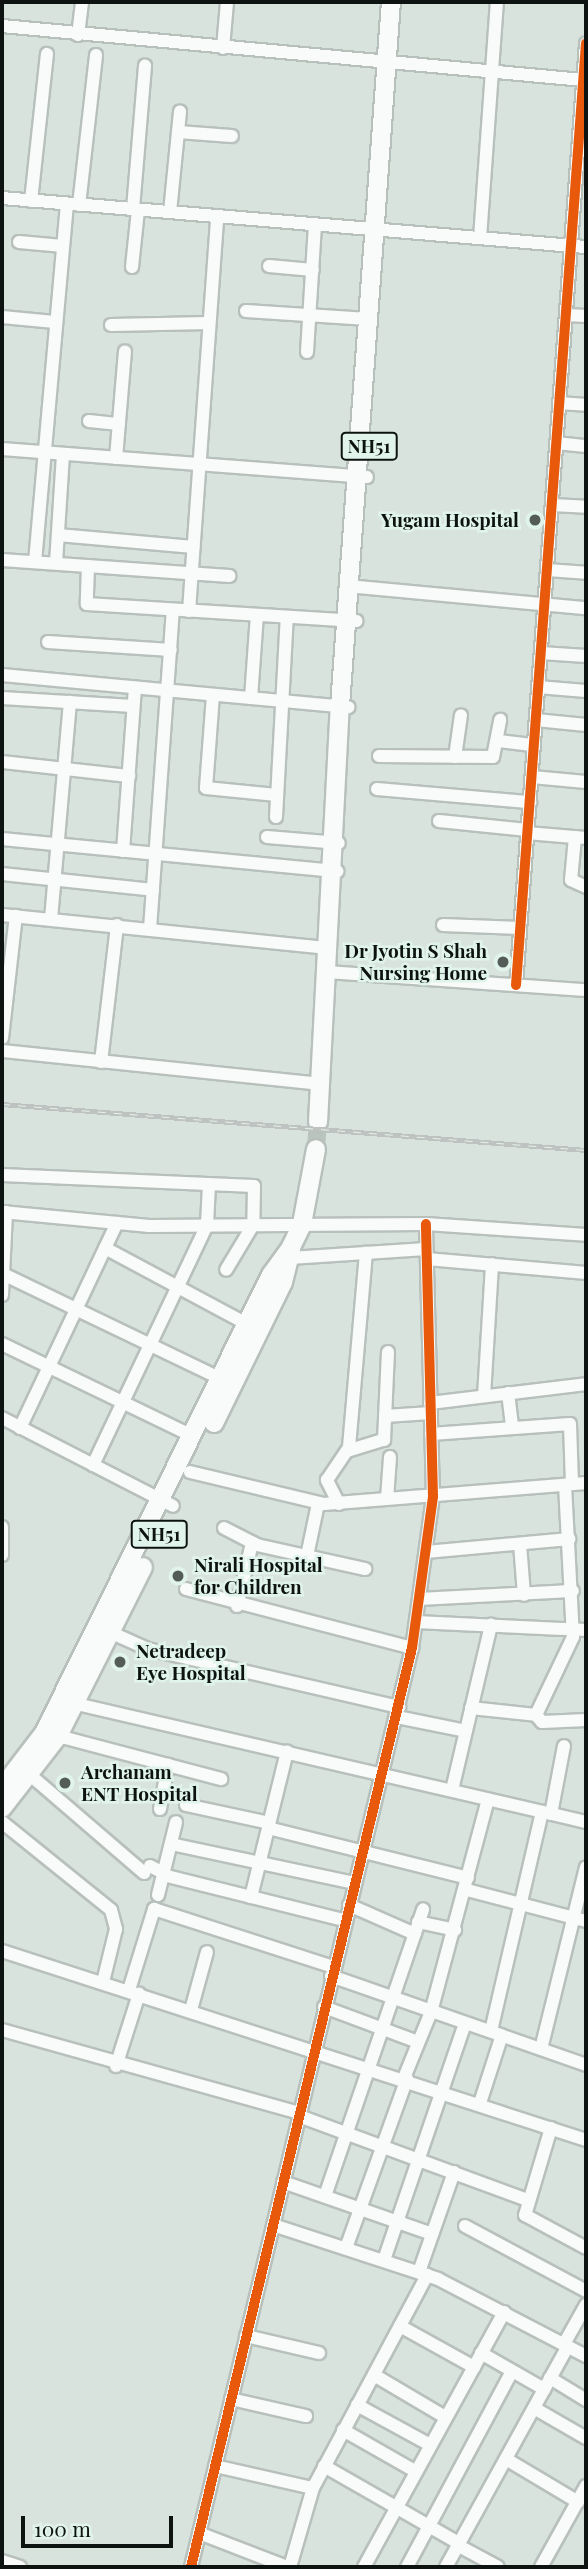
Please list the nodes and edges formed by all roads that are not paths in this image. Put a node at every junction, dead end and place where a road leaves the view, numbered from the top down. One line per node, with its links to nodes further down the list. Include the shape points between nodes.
1 (82, 2): 7 (street)
2 (227, 2): 9 (street)
3 (391, 2): 14 (highway, NH51)
4 (401, 2): 14 (highway, NH51)
5 (497, 2): 15 (street)
6 (2, 26): 7 (street)
7 (78, 35): 9 (street)
8 (586, 44): 10 (street)
9 (223, 48): 14 (street)
10 (586, 53): 16 (street)
11 (47, 54): 21 (street)
12 (96, 55): 22 (street)
13 (145, 66): 23 (street)
14 (392, 66): 15 (street); 27 (highway, NH51)
15 (491, 74): 16 (street); 28 (street)
16 (583, 80): 31 (street)
17 (180, 111): 18 (street)
18 (178, 132): 19 (street); 24 (street)
19 (232, 136)
20 (2, 198): 21 (street)
21 (31, 201): 22 (street)
22 (73, 204): 23 (street); 30 (street)
23 (136, 209): 24 (street); 34 (street)
24 (170, 212): 25 (street)
25 (217, 216): 26 (street); 43 (street)
26 (316, 225): 27 (street); 35 (street)
27 (380, 230): 28 (street); 41 (highway, NH51); 58 (highway, NH51)
28 (480, 238): 31 (street)
29 (19, 242): 30 (street)
30 (63, 246): 42 (street)
31 (571, 246): 32 (street); 37 (street)
32 (586, 247)
33 (269, 266): 35 (street)
34 (132, 267)
35 (313, 270): 38 (street)
36 (246, 311): 38 (street)
37 (566, 315): 39 (street); 47 (street)
38 (310, 316): 41 (street); 46 (street)
39 (586, 316)
40 (2, 317): 42 (street)
41 (368, 319): 58 (highway, NH51)
42 (55, 322): 54 (street)
43 (209, 323): 44 (street); 57 (street)
44 (111, 325)
45 (125, 351): 50 (street)
46 (307, 352)
47 (559, 403): 48 (street); 51 (street)
48 (586, 405)
49 (89, 421): 50 (street)
50 (119, 424): 56 (street)
51 (556, 443): 52 (street); 59 (street)
52 (586, 446)
53 (2, 449): 54 (street)
54 (43, 452): 55 (street); 64 (street)
55 (63, 453): 56 (street); 61 (street)
56 (116, 458): 57 (street)
57 (198, 464): 58 (street); 62 (street)
58 (362, 477): 71 (highway, NH51); 78 (highway, NH51)
59 (552, 505): 60 (street); 67 (street)
60 (586, 507)
61 (58, 535): 62 (street); 65 (street)
62 (193, 547): 68 (street)
63 (2, 560): 64 (street)
64 (35, 562): 65 (street)
65 (56, 563): 66 (street)
66 (88, 566): 68 (street); 74 (street, via 88,604)
67 (547, 570): 69 (street); 72 (street)
68 (191, 573): 70 (street); 75 (street)
69 (586, 573)
70 (229, 576)
71 (358, 587): 72 (street); 78 (highway, NH51)
72 (544, 605): 73 (street); 81 (street)
73 (586, 608)
74 (173, 610): 75 (street); 80 (street)
75 (189, 611): 76 (street)
76 (257, 615): 77 (street); 90 (street)
77 (288, 617): 78 (street); 91 (street)
78 (351, 620): 94 (highway, NH51)
79 (48, 642): 80 (street)
80 (171, 650): 86 (street)
81 (541, 653): 82 (street); 85 (street)
82 (586, 656)
83 (2, 676): 84 (street)
84 (135, 687): 86 (street); 93 (street)
85 (538, 687): 87 (street); 97 (street)
86 (168, 691): 88 (street); 120 (street)
87 (586, 691)
88 (213, 695): 90 (street); 109 (street, via 206,788)
89 (2, 698): 92 (street)
90 (251, 698): 91 (street)
91 (283, 701): 94 (street); 109 (street)
92 (69, 702): 93 (street); 104 (street)
93 (133, 706): 105 (street)
94 (344, 706): 117 (highway, NH51)
95 (461, 715): 102 (street)
96 (500, 720): 99 (street)
97 (536, 720): 98 (street); 100 (street)
98 (586, 724)
99 (499, 741): 100 (street); 102 (street, via 493,757)
100 (534, 745): 106 (street)
101 (379, 756): 102 (street)
102 (455, 757)
103 (2, 762): 104 (street)
104 (64, 769): 105 (street); 118 (street)
105 (129, 776): 119 (street)
106 (531, 777): 107 (street); 110 (street)
107 (586, 782)
108 (377, 789): 110 (street)
109 (277, 795): 111 (street)
110 (530, 802): 113 (street)
111 (276, 817)
112 (439, 821): 113 (street)
113 (527, 831): 115 (street); 132 (street)
114 (267, 836): 117 (street)
115 (581, 838): 121 (street)
116 (2, 839): 118 (street)
117 (335, 843): 122 (highway, NH51)
118 (57, 844): 119 (street); 124 (street)
119 (123, 851): 120 (street)
120 (156, 854): 122 (street); 126 (street)
121 (580, 863): 125 (street, via 573,884)
122 (333, 870): 134 (highway, NH51)
123 (2, 874): 124 (street)
124 (54, 879): 126 (street); 129 (street)
125 (586, 887)
126 (153, 891): 133 (street)
127 (2, 915): 128 (street)
128 (16, 916): 129 (street); 138 (street)
129 (51, 919): 130 (street)
130 (117, 925): 133 (street); 140 (street)
131 (443, 925): 132 (street)
132 (520, 928): 136 (street)
133 (150, 929): 134 (street)
134 (327, 948): 135 (highway, NH51)
135 (326, 972): 136 (street); 141 (highway, NH51)
136 (516, 985): 137 (street)
137 (586, 990)
138 (2, 1038)
139 (2, 1051): 140 (street)
140 (101, 1062): 141 (street)
141 (320, 1084): 142 (highway, NH51)
142 (318, 1122)
143 (316, 1149): 148 (highway, NH51)
144 (2, 1175): 145 (street)
145 (209, 1184): 150 (street); 151 (street, via 254,1186)
146 (4, 1212): 147 (street); 158 (street)
147 (117, 1223): 150 (street); 153 (street)
148 (302, 1224): 149 (street); 151 (street); 154 (highway, NH51)
149 (426, 1224): 152 (street); 156 (street)
150 (207, 1225): 151 (street); 161 (street)
151 (253, 1225): 159 (street)
152 (586, 1235)
153 (105, 1248): 161 (street); 163 (street)
154 (290, 1253): 155 (street); 164 (highway, NH51); 184 (highway, NH51)
155 (366, 1253): 156 (street); 181 (street)
156 (427, 1254): 157 (street); 174 (street)
157 (492, 1264): 160 (street); 172 (street)
158 (3, 1268): 162 (street); 163 (street)
159 (226, 1270)
160 (586, 1273)
161 (178, 1287): 164 (street); 166 (street)
162 (2, 1296)
163 (77, 1308): 166 (street); 168 (street)
164 (247, 1324): 169 (highway, NH51)
165 (2, 1344): 168 (street)
166 (151, 1345): 169 (street); 173 (street)
167 (388, 1352): 175 (street)
168 (49, 1367): 173 (street); 178 (street)
169 (221, 1379): 180 (highway, NH51)
170 (586, 1384): 171 (street)
171 (508, 1393): 172 (street); 177 (street)
172 (484, 1396): 174 (street)
173 (123, 1403): 180 (street); 183 (street)
174 (430, 1408): 175 (street); 179 (street)
175 (385, 1416): 181 (street, via 382,1444)
176 (2, 1418): 178 (street)
177 (512, 1427): 179 (street); 186 (street, via 570,1424)
178 (20, 1428): 183 (street)
179 (431, 1434): 187 (street)
180 (194, 1437): 189 (highway, NH51)
181 (347, 1451): 191 (street, via 327,1480)
182 (390, 1457): 188 (street)
183 (93, 1465): 189 (street)
184 (190, 1472): 189 (highway, NH51); 190 (street)
185 (586, 1483): 186 (street)
186 (569, 1484): 187 (street); 194 (street)
187 (433, 1496): 188 (street); 198 (street)
188 (387, 1499): 191 (street)
189 (168, 1503): 208 (highway, NH51)
190 (318, 1504): 191 (street); 199 (street)
191 (339, 1504)
192 (2, 1527): 197 (street)
193 (224, 1528): 195 (street)
194 (569, 1539): 196 (street); 202 (street)
195 (251, 1543): 199 (street); 205 (street)
196 (520, 1544): 198 (street); 203 (street)
197 (2, 1552)
198 (426, 1552): 204 (street)
199 (307, 1556): 200 (street)
200 (365, 1569)
201 (186, 1589): 205 (street)
202 (573, 1591): 203 (street); 209 (street)
203 (524, 1595): 204 (street)
204 (419, 1599): 206 (street)
205 (237, 1606): 210 (street)
206 (416, 1622): 207 (street); 210 (street)
207 (491, 1625): 209 (street); 212 (street)
208 (105, 1630): 211 (highway, NH51); 213 (street, via 148,1650)
209 (580, 1630): 214 (street)
210 (412, 1648): 213 (street)
211 (68, 1702): 217 (highway, NH51); 219 (street); 224 (highway, NH51)
212 (471, 1708): 214 (street); 216 (street)
213 (398, 1712): 216 (street); 221 (street)
214 (536, 1715): 215 (street, via 542,1722)
215 (586, 1720)
216 (466, 1731): 225 (street)
217 (58, 1736): 220 (street); 222 (highway, NH51)
218 (564, 1746): 230 (street)
219 (288, 1751): 221 (street); 234 (street)
220 (167, 1765): 223 (street); 229 (street)
221 (384, 1773): 225 (street); 236 (street)
222 (29, 1774): 228 (highway, NH51); 239 (street, via 147,1870)
223 (221, 1779)
224 (2, 1788)
225 (452, 1790): 226 (street)
226 (488, 1799): 230 (street); 241 (street)
227 (186, 1805): 234 (street)
228 (2, 1808)
229 (160, 1809)
230 (547, 1813): 233 (street); 244 (street)
231 (2, 1822): 254 (street, via 111,1910 116,1929)
232 (176, 1822): 235 (street)
233 (586, 1822)
234 (269, 1826): 236 (street); 237 (street)
235 (171, 1844): 237 (street); 239 (street)
236 (364, 1848): 240 (street); 241 (street)
237 (260, 1863): 240 (street); 243 (street)
238 (586, 1869): 247 (street)
239 (163, 1874): 242 (street); 243 (street)
240 (354, 1883): 245 (street)
241 (467, 1884): 244 (street); 250 (street)
242 (158, 1895)
243 (251, 1897): 248 (street)
244 (521, 1904): 247 (street); 263 (street)
245 (349, 1905): 248 (street); 249 (street)
246 (423, 1909): 249 (street)
247 (580, 1919): 266 (street)
248 (344, 1920): 253 (street)
249 (417, 1928): 250 (street); 256 (street)
250 (455, 1930): 259 (street)
251 (2, 1951): 254 (street)
252 (207, 1952): 258 (street)
253 (332, 1971): 255 (street, via 154,1909); 256 (street); 257 (street)
254 (103, 1982): 255 (street)
255 (134, 1992): 258 (street); 268 (street)
256 (394, 1998): 259 (street); 261 (street)
257 (324, 2007): 261 (street); 265 (street)
258 (191, 2010): 265 (street)
259 (431, 2012): 260 (street); 264 (street)
260 (465, 2023): 263 (street); 271 (street)
261 (383, 2029): 264 (street); 269 (street)
262 (2, 2030): 268 (street)
263 (496, 2033): 266 (street); 272 (street)
264 (418, 2042): 270 (street)
265 (315, 2049): 269 (street); 273 (street)
266 (541, 2049): 267 (street)
267 (585, 2061)
268 (116, 2066): 273 (street)
269 (371, 2067): 270 (street); 275 (street)
270 (405, 2078): 271 (street); 277 (street)
271 (441, 2091): 272 (street); 278 (street)
272 (481, 2104): 274 (street)
273 (299, 2115): 275 (street); 280 (street)
274 (551, 2128): 276 (street); 282 (street)
275 (346, 2133): 277 (street); 281 (street)
276 (586, 2140)
277 (380, 2146): 278 (street); 283 (street)
278 (416, 2159): 279 (street); 284 (street)
279 (454, 2172): 282 (street); 287 (street)
280 (283, 2182): 281 (street); 285 (street)
281 (325, 2196): 283 (street)
282 (527, 2200): 288 (street, via 530,2219)
283 (359, 2207): 284 (street); 289 (street)
284 (397, 2220): 287 (street); 290 (street)
285 (273, 2225): 289 (street); 296 (street)
286 (465, 2226): 292 (street)
287 (432, 2234): 291 (street)
288 (585, 2245)
289 (346, 2248): 290 (street)
290 (384, 2260): 291 (street)
291 (423, 2273): 294 (street); 295 (street)
292 (586, 2291)
293 (586, 2305): 297 (street)
294 (504, 2312): 297 (street); 299 (street)
295 (400, 2326): 301 (street); 303 (street)
296 (246, 2336): 298 (street); 305 (street)
297 (566, 2345): 300 (street); 304 (street)
298 (319, 2353)
299 (481, 2353): 301 (street); 302 (street)
300 (586, 2356)
301 (474, 2367): 310 (street)
302 (512, 2371): 304 (street); 322 (street)
303 (374, 2375): 307 (street); 310 (street)
304 (547, 2384): 306 (street); 308 (street)
305 (231, 2399): 309 (street); 315 (street)
306 (586, 2400)
307 (357, 2405): 311 (street); 313 (street)
308 (534, 2408): 312 (street); 314 (street)
309 (306, 2416)
310 (445, 2417): 313 (street)
311 (343, 2430): 316 (street); 317 (street)
312 (586, 2438)
313 (430, 2445): 317 (street)
314 (506, 2459): 320 (street); 324 (street)
315 (215, 2466): 319 (street); 323 (street)
316 (324, 2466): 319 (street); 321 (street)
317 (415, 2471): 321 (street)
318 (586, 2486): 320 (street)
319 (313, 2488): 328 (street)
320 (578, 2502): 333 (street)
321 (395, 2507): 322 (street); 329 (street)
322 (429, 2526): 324 (street); 330 (street)
323 (199, 2533): 327 (street); 328 (street)
324 (459, 2545): 331 (street); 332 (street)
325 (2, 2561): 326 (street)
326 (20, 2567)
327 (191, 2567)
328 (288, 2567)
329 (364, 2567)
330 (407, 2567)
331 (446, 2567)
332 (498, 2567)
333 (541, 2567)

